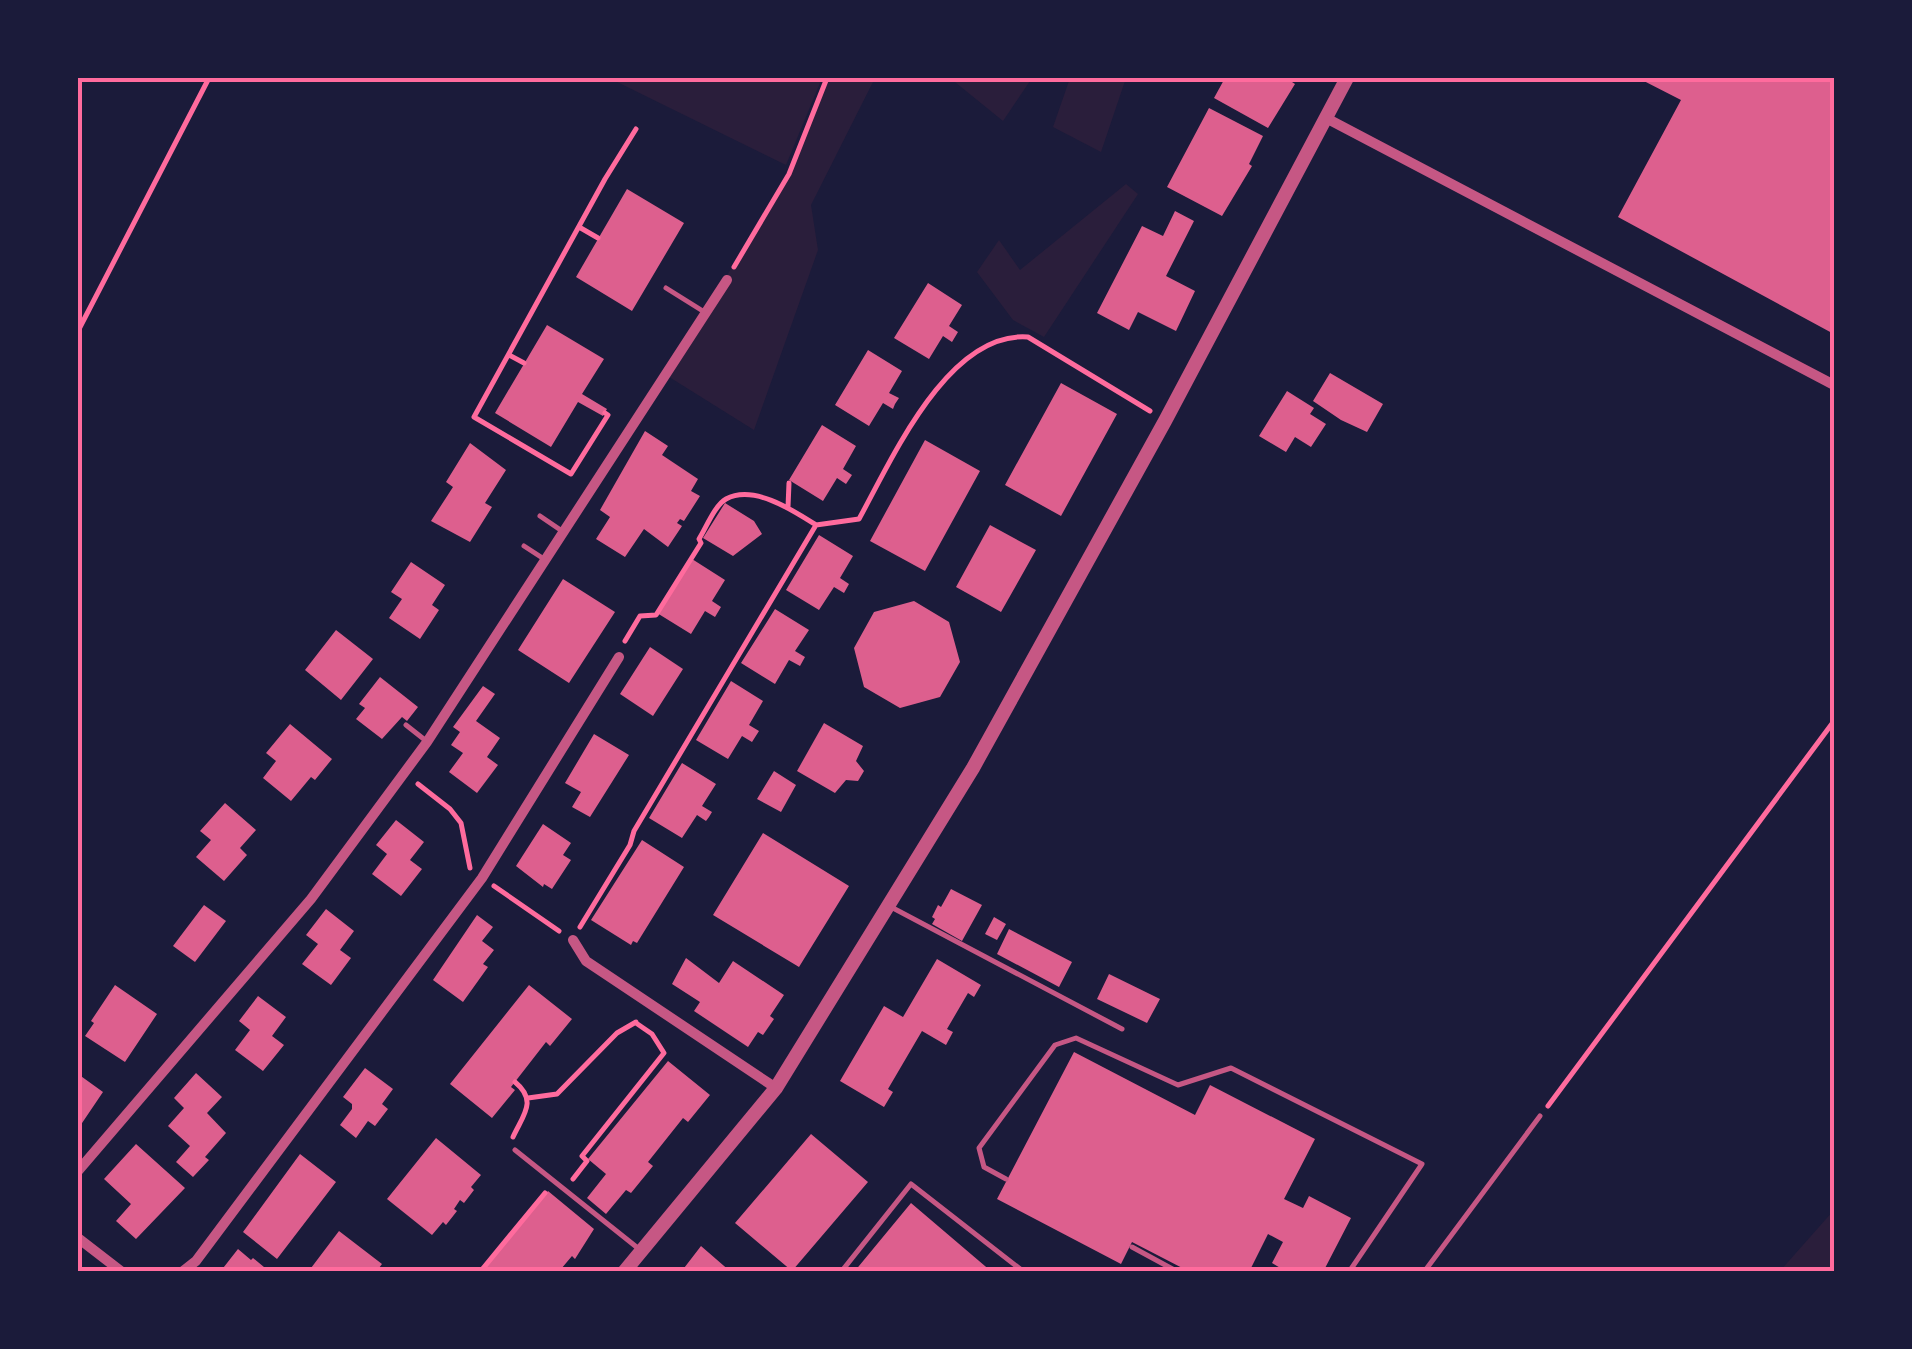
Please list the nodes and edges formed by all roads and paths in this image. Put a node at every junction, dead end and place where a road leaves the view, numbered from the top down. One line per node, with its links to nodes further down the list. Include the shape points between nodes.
1 (209, 78): 11 (path)
2 (827, 78): 8 (path, via 789,174)
3 (1347, 78): 4 (street)
4 (1326, 118): 14 (street); 16 (street)
5 (636, 129): 6 (path)
6 (579, 227): 7 (path); 12 (path)
7 (598, 238)
8 (727, 280): 10 (street)
9 (666, 288): 10 (lane)
10 (706, 313): 21 (street)
11 (78, 331)
12 (509, 354): 13 (path); 15 (path, via 474,417 572,474)
13 (524, 363)
14 (1834, 384)
15 (605, 413)
16 (1165, 420): 20 (path, via 1028,337 1011,336 986,344 931,396 859,518); 28 (street)
17 (789, 482): 18 (path)
18 (788, 507): 20 (path); 24 (path, via 771,498 722,501 656,615 640,616)
19 (540, 516): 21 (lane)
20 (816, 526): 29 (path)
21 (564, 532): 23 (street)
22 (524, 546): 23 (lane)
23 (546, 561): 27 (street)
24 (619, 658): 46 (street, via 482,878 269,1166)
25 (1834, 722): 36 (path)
26 (406, 725): 27 (lane)
27 (427, 742): 38 (street, via 311,899)
28 (888, 906): 32 (lane); 34 (street)
29 (573, 940): 30 (street, via 586,962)
30 (648, 1004): 31 (path); 34 (street)
31 (636, 1023): 35 (path, via 616,1033 557,1094); 40 (path, via 664,1053 582,1156 587,1161)
32 (1122, 1029)
33 (514, 1082): 35 (path)
34 (776, 1088): 44 (street)
35 (528, 1098): 37 (path, via 512,1135)
36 (1540, 1116): 53 (lane)
37 (515, 1150): 40 (lane)
38 (78, 1171)
39 (1006, 1179): 52 (lane, via 984,1167 979,1148 1056,1045 1076,1038 1178,1086 1231,1068 1422,1164)
40 (565, 1190): 44 (lane)
41 (542, 1197): 47 (path)
42 (78, 1238): 45 (street)
43 (1132, 1247): 51 (lane)
44 (641, 1251): 48 (street)
45 (122, 1272)
46 (182, 1272)
47 (480, 1272)
48 (624, 1272)
49 (841, 1272): 50 (lane, via 911,1184)
50 (1024, 1272)
51 (1178, 1272)
52 (1349, 1272)
53 (1424, 1272)

